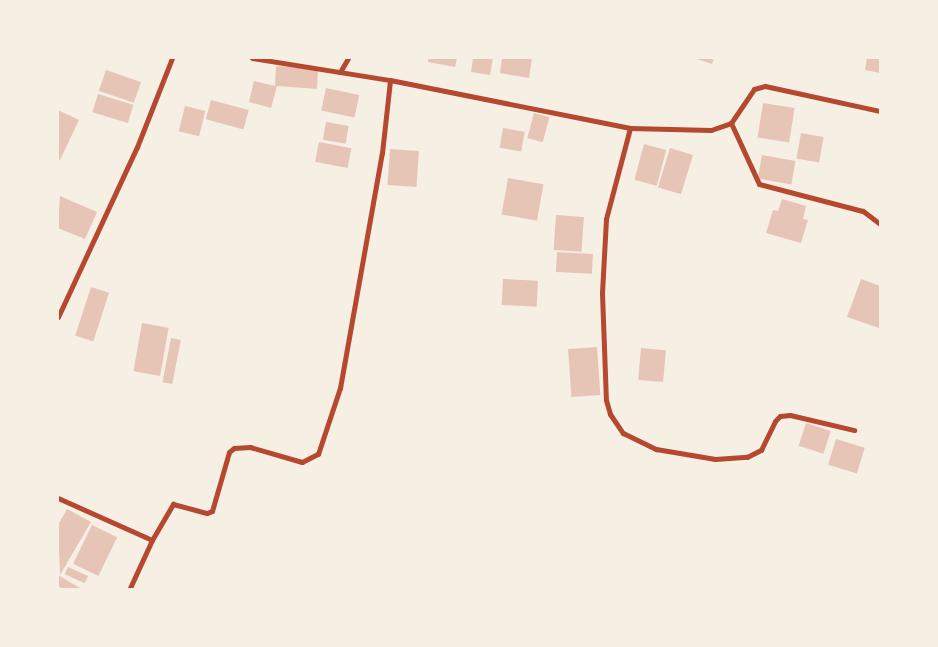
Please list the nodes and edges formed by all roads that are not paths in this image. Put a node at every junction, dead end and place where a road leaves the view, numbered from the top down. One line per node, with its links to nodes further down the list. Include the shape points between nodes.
1 (172, 58): 10 (street, via 137,147)
2 (252, 58): 4 (street)
3 (348, 58): 4 (street)
4 (340, 72): 5 (street)
5 (390, 80): 8 (street); 13 (street, via 382,153 340,388 318,454 302,462 250,448 234,448 229,452 212,511 203,513 173,504)
6 (880, 111): 7 (street, via 765,86 754,88)
7 (732, 124): 8 (street, via 711,130); 9 (street, via 760,184 863,211)
8 (630, 128): 11 (street, via 606,219 602,293 606,400 610,414 623,433 656,449 715,460 747,457 761,450 780,416)
9 (880, 224)
10 (58, 317)
11 (854, 430)
12 (58, 498): 13 (street)
13 (152, 540): 14 (street)
14 (129, 590)

